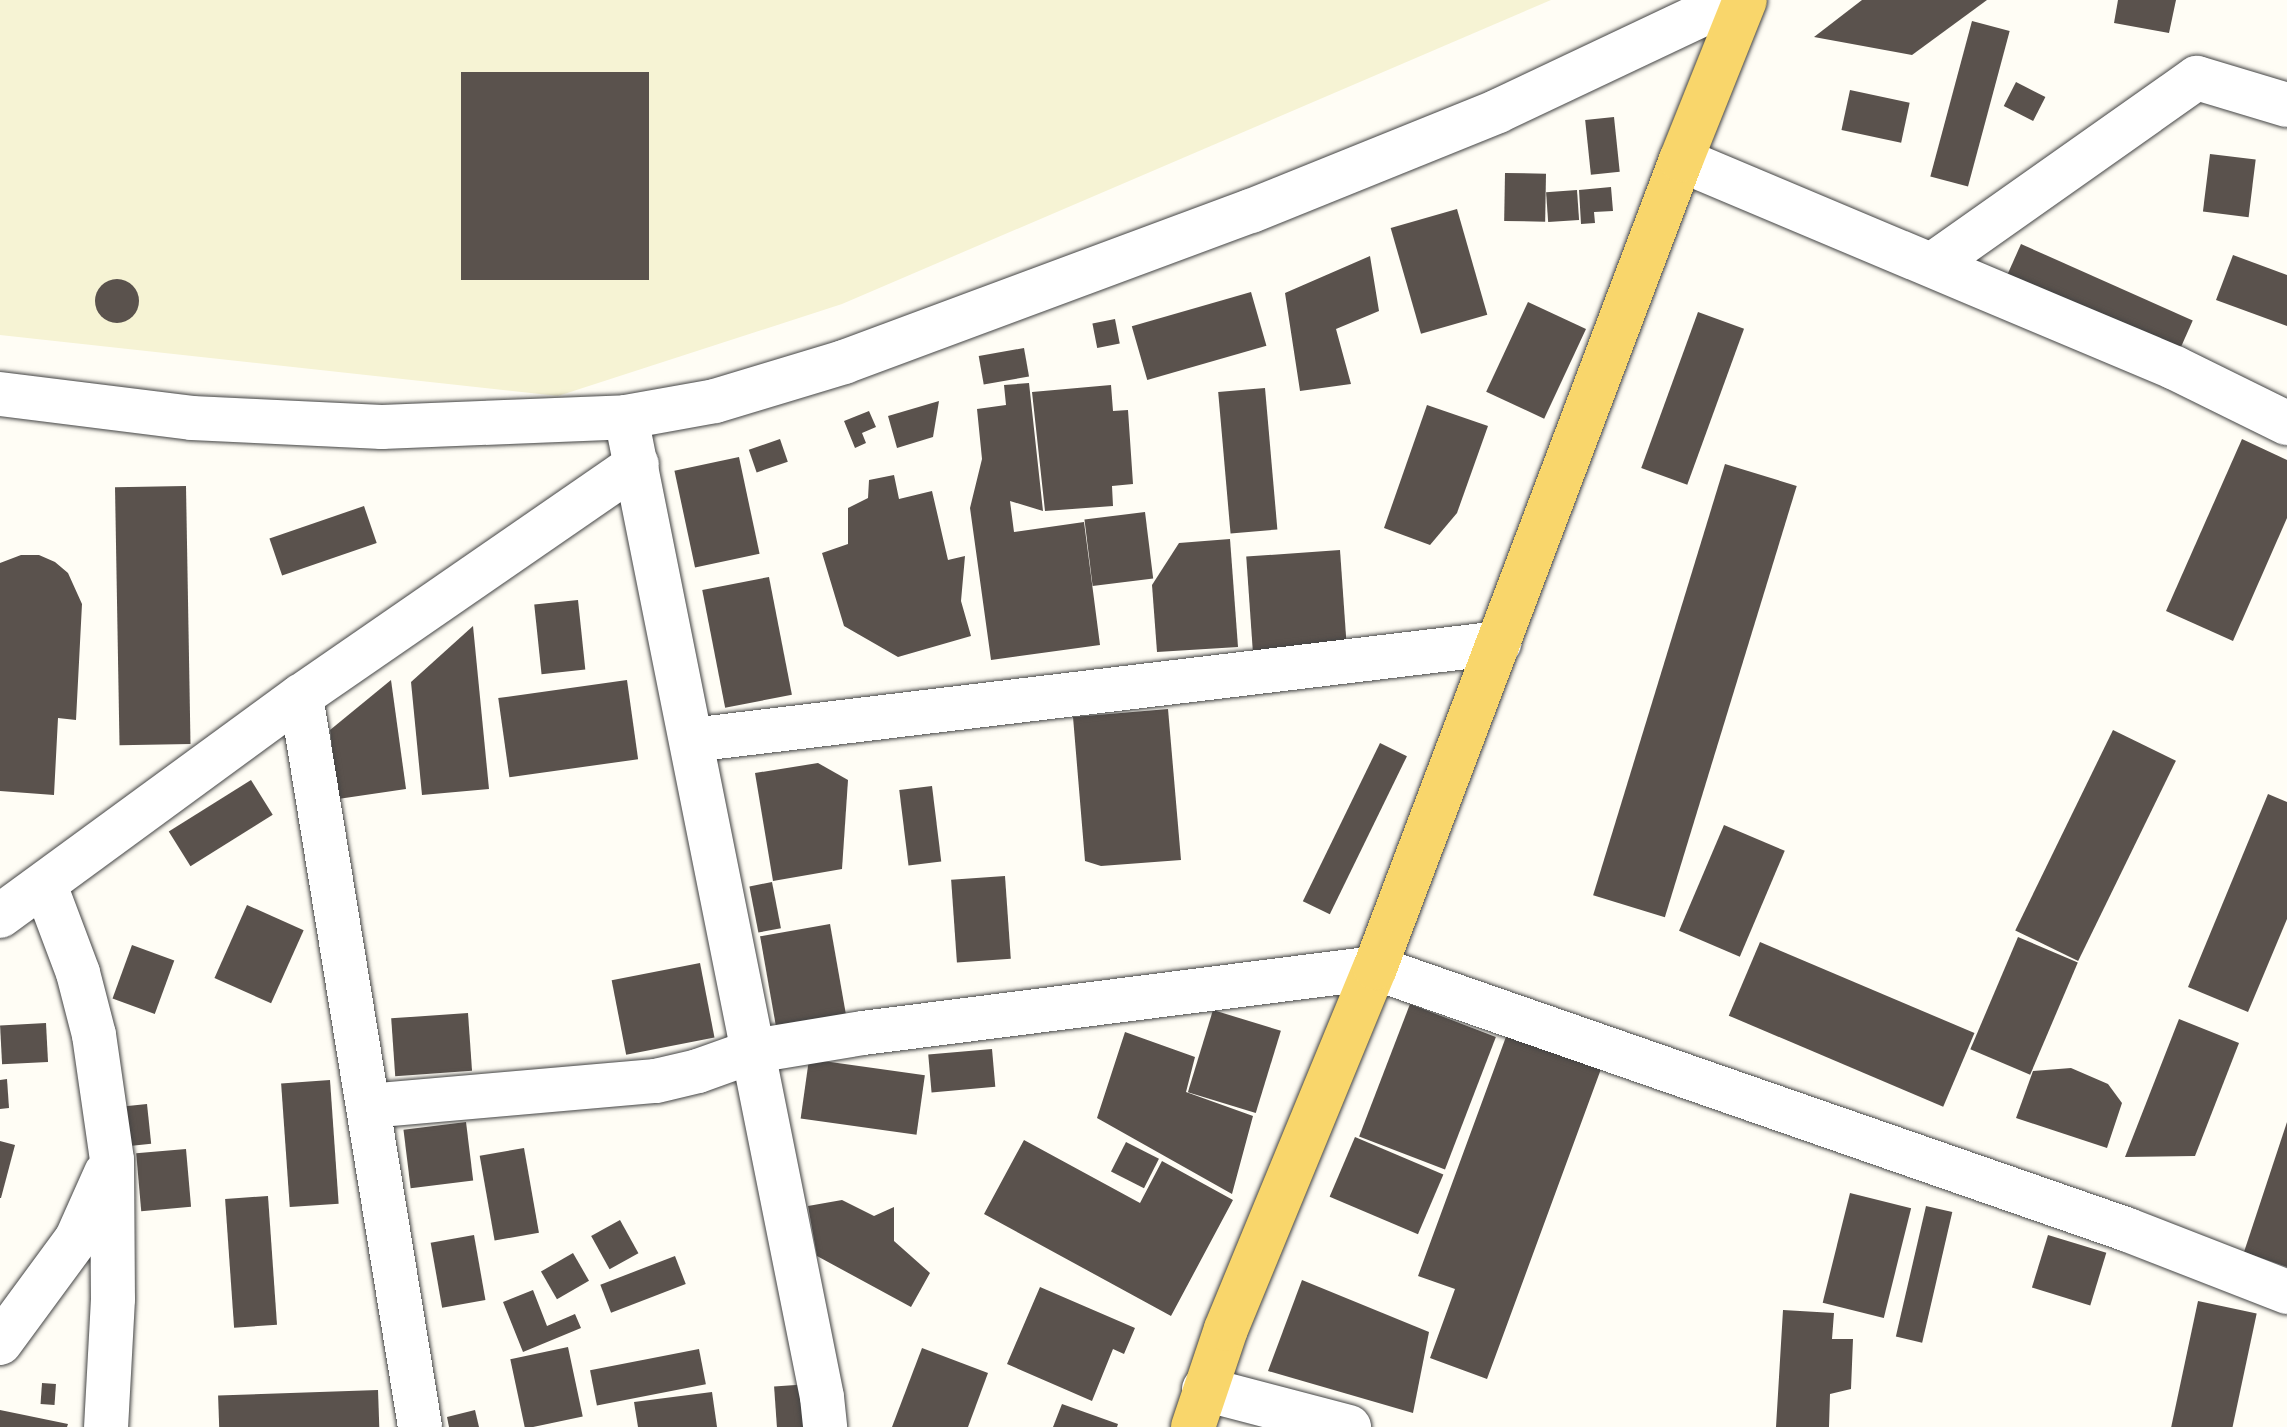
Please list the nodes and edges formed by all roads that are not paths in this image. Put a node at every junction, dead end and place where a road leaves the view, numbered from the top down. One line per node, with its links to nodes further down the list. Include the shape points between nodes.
1 (1733, 0): 7 (street, via 1498,111 1007,303 785,382)
2 (1745, 0): 4 (main road)
3 (2287, 105): 5 (street, via 2197,78)
4 (1681, 160): 5 (street); 10 (main road)
5 (1933, 264): 8 (street, via 2175,368)
6 (0, 394): 7 (street, via 192,418 382,427)
7 (626, 417): 9 (street)
8 (2287, 423)
9 (637, 464): 11 (street); 12 (street)
10 (1499, 643): 12 (street); 15 (main road)
11 (301, 696): 13 (street); 17 (street)
12 (692, 740): 16 (street)
13 (45, 885): 14 (street); 18 (street, via 78,973 94,1035)
14 (0, 916)
15 (1375, 968): 16 (street); 19 (street, via 2128,1230); 21 (main road)
16 (754, 1051): 17 (street, via 656,1081); 24 (street)
17 (368, 1106): 23 (street)
18 (112, 1160): 20 (street, via 77,1238); 22 (street, via 113,1299)
19 (2287, 1292)
20 (0, 1343)
21 (1198, 1408): 25 (street)
22 (106, 1427)
23 (420, 1427)
24 (825, 1427)
25 (1349, 1427)

